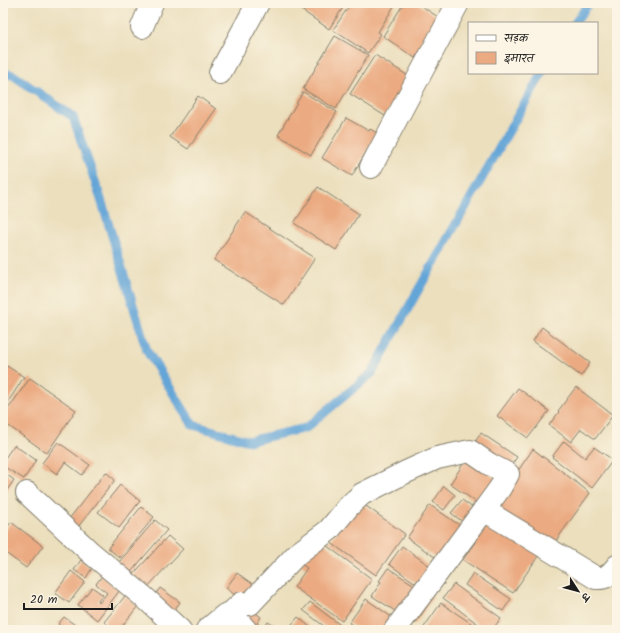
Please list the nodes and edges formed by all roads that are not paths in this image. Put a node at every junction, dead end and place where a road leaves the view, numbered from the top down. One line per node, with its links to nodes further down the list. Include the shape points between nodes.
1 (152, 3): 4 (street)
2 (258, 3): 5 (street)
3 (458, 3): 6 (street)
4 (142, 27)
5 (220, 73)
6 (371, 167)
7 (27, 493): 11 (street)
8 (484, 510): 9 (street, via 596,578 603,579); 10 (street, via 508,474 470,451 437,458 362,494 329,530 297,554 250,604 242,603); 14 (street)
9 (617, 566)
10 (231, 613): 12 (street); 13 (street)
11 (180, 630)
12 (207, 630)
13 (246, 630)
14 (395, 630)

